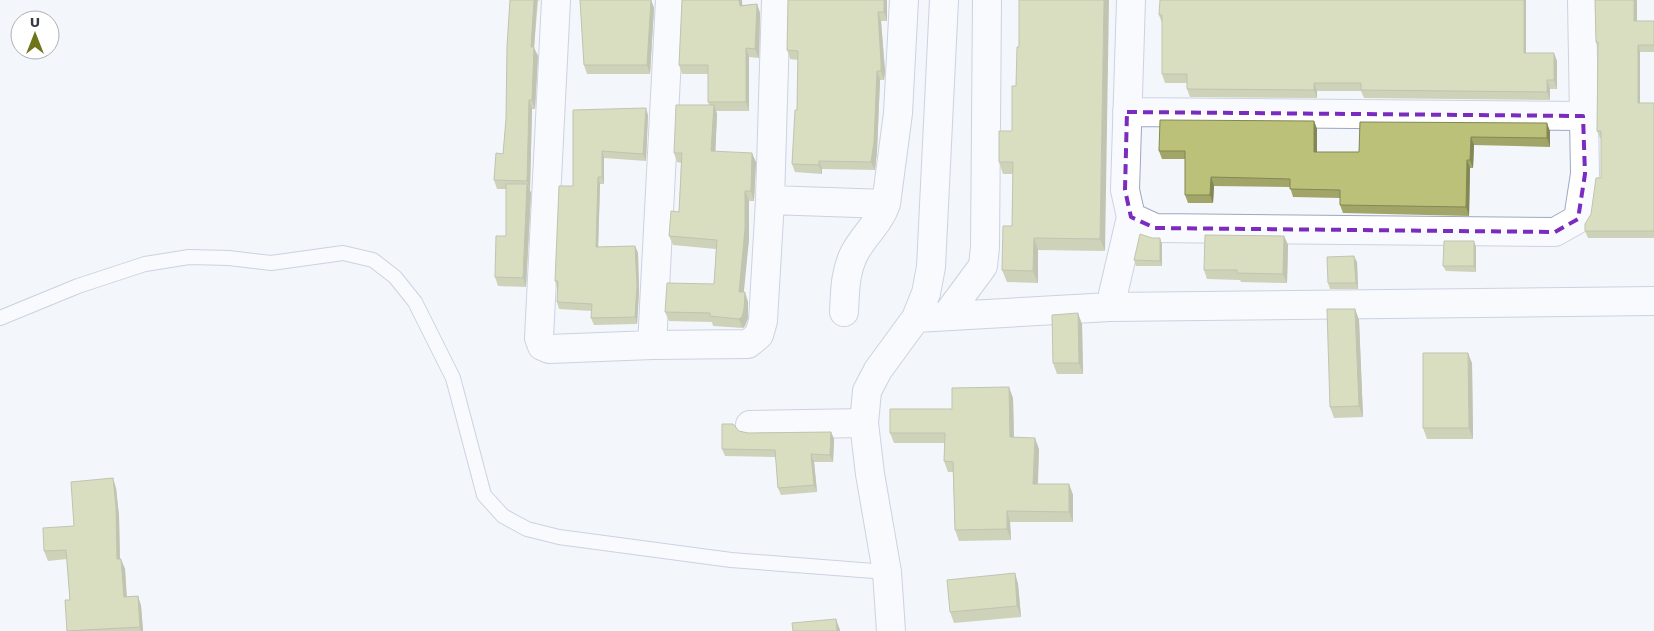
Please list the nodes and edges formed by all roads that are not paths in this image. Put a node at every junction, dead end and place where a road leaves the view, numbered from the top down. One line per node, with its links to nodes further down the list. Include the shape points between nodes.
1 (556, 0): 20 (street, via 539,338 542,346 549,349)
2 (670, 0): 20 (street)
3 (776, 0): 11 (street)
4 (904, 0): 5 (street); 12 (street, via 898,113)
5 (944, 0): 19 (street, via 931,267 926,293)
6 (987, 0): 17 (street, via 983,266)
7 (1130, 0): 9 (street)
8 (1582, 0): 10 (street)
9 (1127, 112): 10 (street); 13 (street, via 1125,190)
10 (1584, 116): 13 (street, via 1585,174 1578,220 1555,232 1155,228)
11 (770, 200): 12 (street); 20 (street, via 763,321 759,335 748,344)
12 (886, 204): 16 (street, via 882,215 854,253 846,277)
13 (1131, 217): 15 (street)
14 (1654, 301): 15 (street)
15 (1110, 307): 17 (street)
16 (844, 312)
17 (946, 316): 19 (street)
18 (0, 318): 23 (lane, via 78,286 145,264 189,257 271,263 343,253 373,260 395,277 415,302 453,378 484,495 502,516 527,529 558,536 731,560)
19 (916, 318): 21 (street, via 878,370 867,391)
20 (652, 345)
21 (864, 423): 22 (street); 23 (street)
22 (750, 425)
23 (887, 572): 24 (street)
24 (891, 631)

